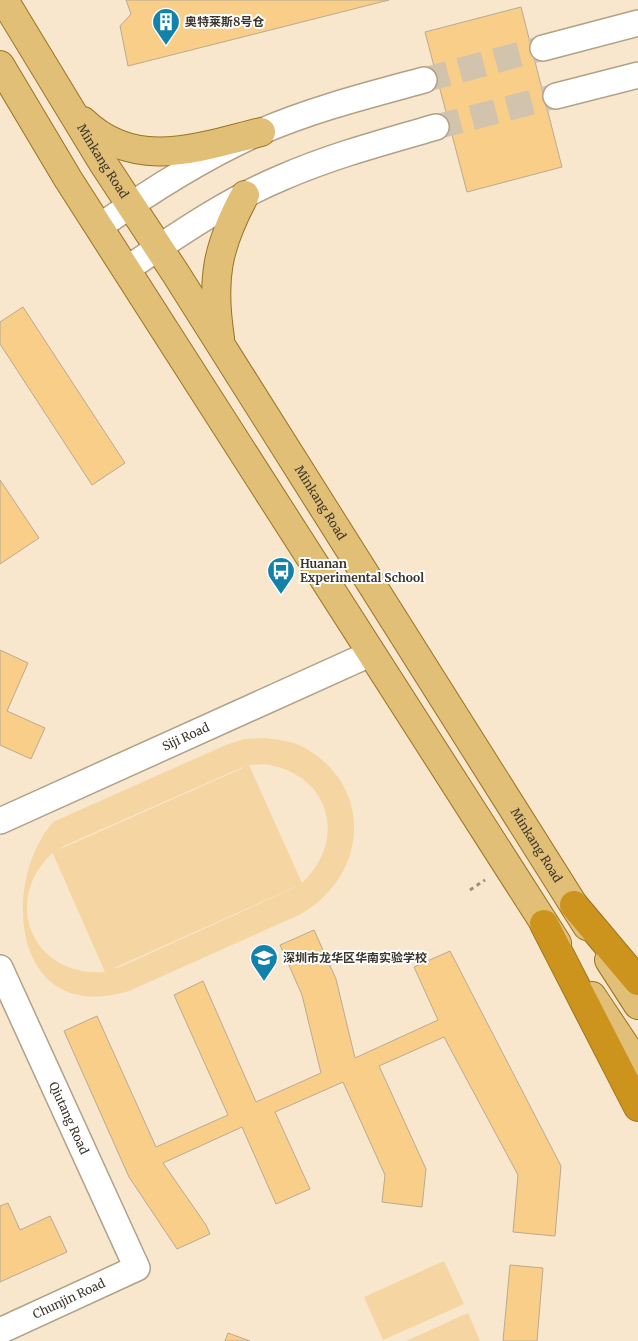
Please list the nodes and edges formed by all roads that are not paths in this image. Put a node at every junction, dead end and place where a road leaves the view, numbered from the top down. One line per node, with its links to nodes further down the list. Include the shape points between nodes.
1 (4, 0): 8 (main road, Minkang Road)
2 (638, 23): 3 (street)
3 (543, 48)
4 (0, 65): 13 (main road)
5 (638, 75): 7 (street)
6 (424, 80): 10 (street, via 334,105)
7 (556, 96)
8 (71, 110): 10 (main road, via 103,138 144,152 182,151); 12 (main road, Minkang Road)
9 (436, 127): 11 (street, via 323,161)
10 (261, 132): 12 (street, via 212,156)
11 (245, 195): 14 (street); 16 (main road, via 221,247 216,278 216,309)
12 (130, 205): 13 (street); 14 (main road, Minkang Road)
13 (99, 227): 15 (main road)
14 (159, 247): 15 (street); 16 (main road, Minkang Road)
15 (127, 269): 17 (main road)
16 (222, 347): 18 (main road, Minkang Road)
17 (372, 653): 19 (main road); 20 (street, Siji Road)
18 (458, 724): 19 (main road); 21 (main road, Minkang Road)
19 (429, 743): 22 (main road)
20 (0, 821)
21 (574, 905): 24 (highway); 25 (main road, Minkang Road)
22 (544, 924): 26 (main road); 27 (highway)
23 (0, 968): 28 (street, Qiutang Road)
24 (638, 981)
25 (638, 1005)
26 (638, 1065)
27 (638, 1107)
28 (137, 1268): 29 (street, Chunjin Road)
29 (0, 1331)

